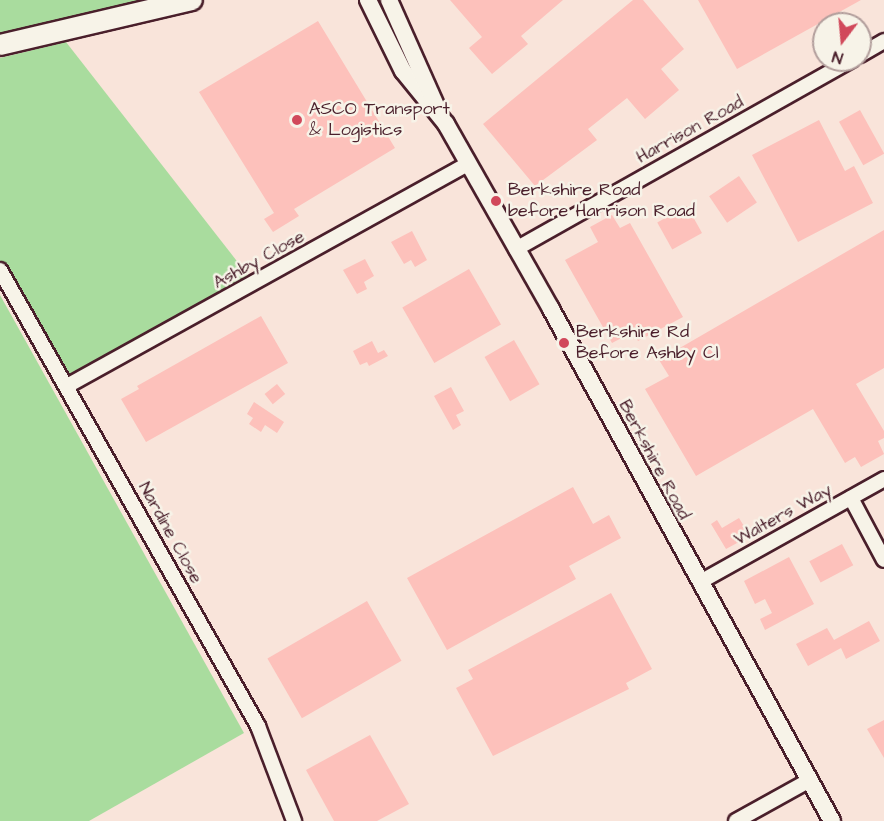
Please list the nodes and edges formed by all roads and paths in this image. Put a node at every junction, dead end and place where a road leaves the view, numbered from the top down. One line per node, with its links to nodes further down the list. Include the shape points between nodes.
1 (192, 0): 4 (highway)
2 (368, 0): 6 (main road, Berkshire Road, via 403,71)
3 (389, 0): 6 (main road, Berkshire Road)
4 (0, 45)
5 (830, 72): 8 (street, Harrison Road)
6 (441, 118): 7 (main road, Berkshire Road)
7 (468, 164): 8 (main road, Berkshire Road); 10 (street, Ashby Close)
8 (516, 249): 14 (main road, Berkshire Road)
9 (0, 270): 10 (street, Nardine Close)
10 (67, 386): 16 (street, Nardine Close, via 258,726)
11 (884, 479): 12 (street, Walters Way)
12 (851, 498): 13 (street); 14 (street, Walters Way)
13 (884, 560)
14 (700, 582): 15 (main road, Berkshire Road)
15 (810, 780): 17 (street); 18 (main road, Berkshire Road)
16 (294, 821)
17 (736, 821)
18 (832, 821)

